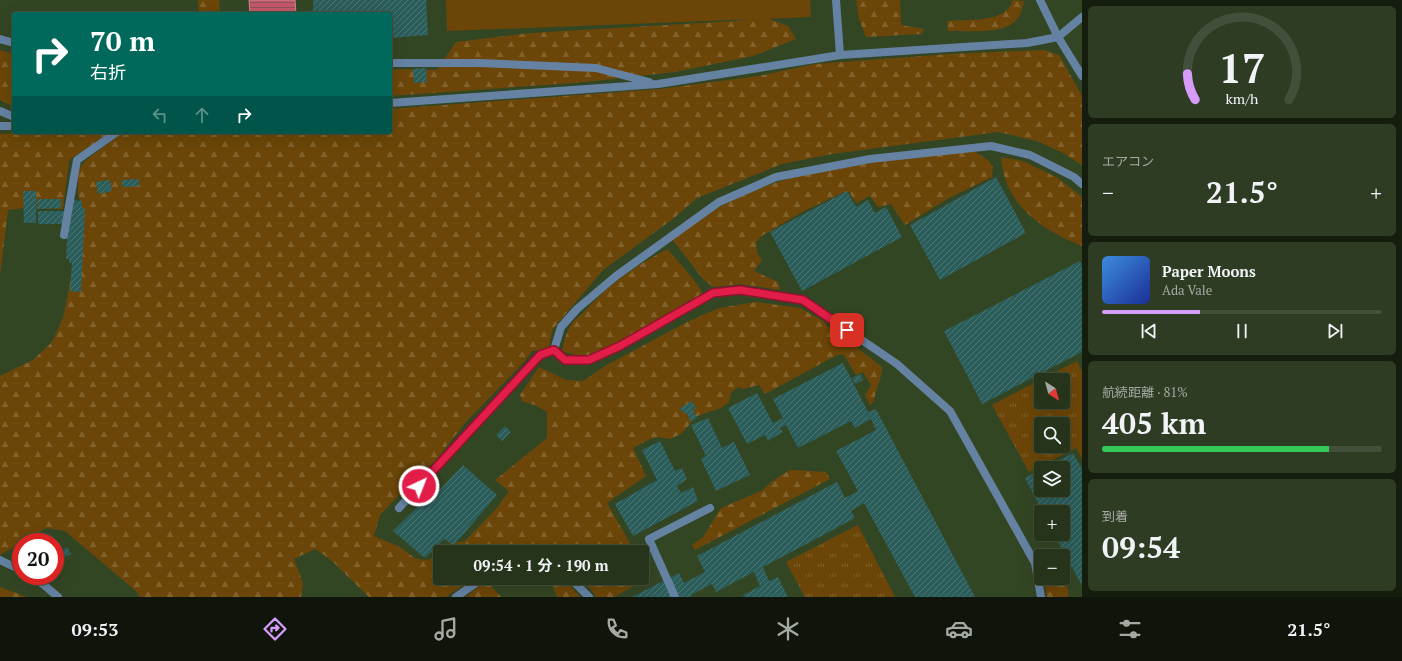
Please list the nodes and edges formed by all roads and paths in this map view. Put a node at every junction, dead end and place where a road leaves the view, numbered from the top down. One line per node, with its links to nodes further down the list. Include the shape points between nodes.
1 (836, 0): 7 (street)
2 (1040, 0): 4 (street)
3 (1082, 17): 4 (street)
4 (1058, 36): 7 (street, via 1027,43); 9 (street)
5 (0, 39): 6 (street)
6 (12, 42)
7 (840, 55): 10 (street)
8 (392, 63): 10 (street, via 479,63 596,68)
9 (1082, 76)
10 (658, 84): 11 (street)
11 (392, 103)
12 (0, 111): 13 (street)
13 (12, 116)
14 (0, 126): 15 (street)
15 (12, 126)
16 (114, 134): 18 (street, via 77,160)
17 (1082, 184): 19 (street, via 1074,177 1030,155 991,146 870,159 776,177 719,202 616,276 577,309 561,327)
18 (64, 235)
19 (554, 350): 20 (street, via 540,355); 31 (street, via 565,360 589,360 620,346 713,293 740,290 803,300 897,364 950,411 1034,563)
20 (399, 508)
21 (710, 508): 30 (street, via 649,539)
22 (0, 560): 23 (street)
23 (12, 566)
24 (44, 585): 28 (street)
25 (473, 585): 27 (street)
26 (577, 585): 29 (street)
27 (459, 596)
28 (58, 597)
29 (589, 597)
30 (675, 597)
31 (1041, 597)

